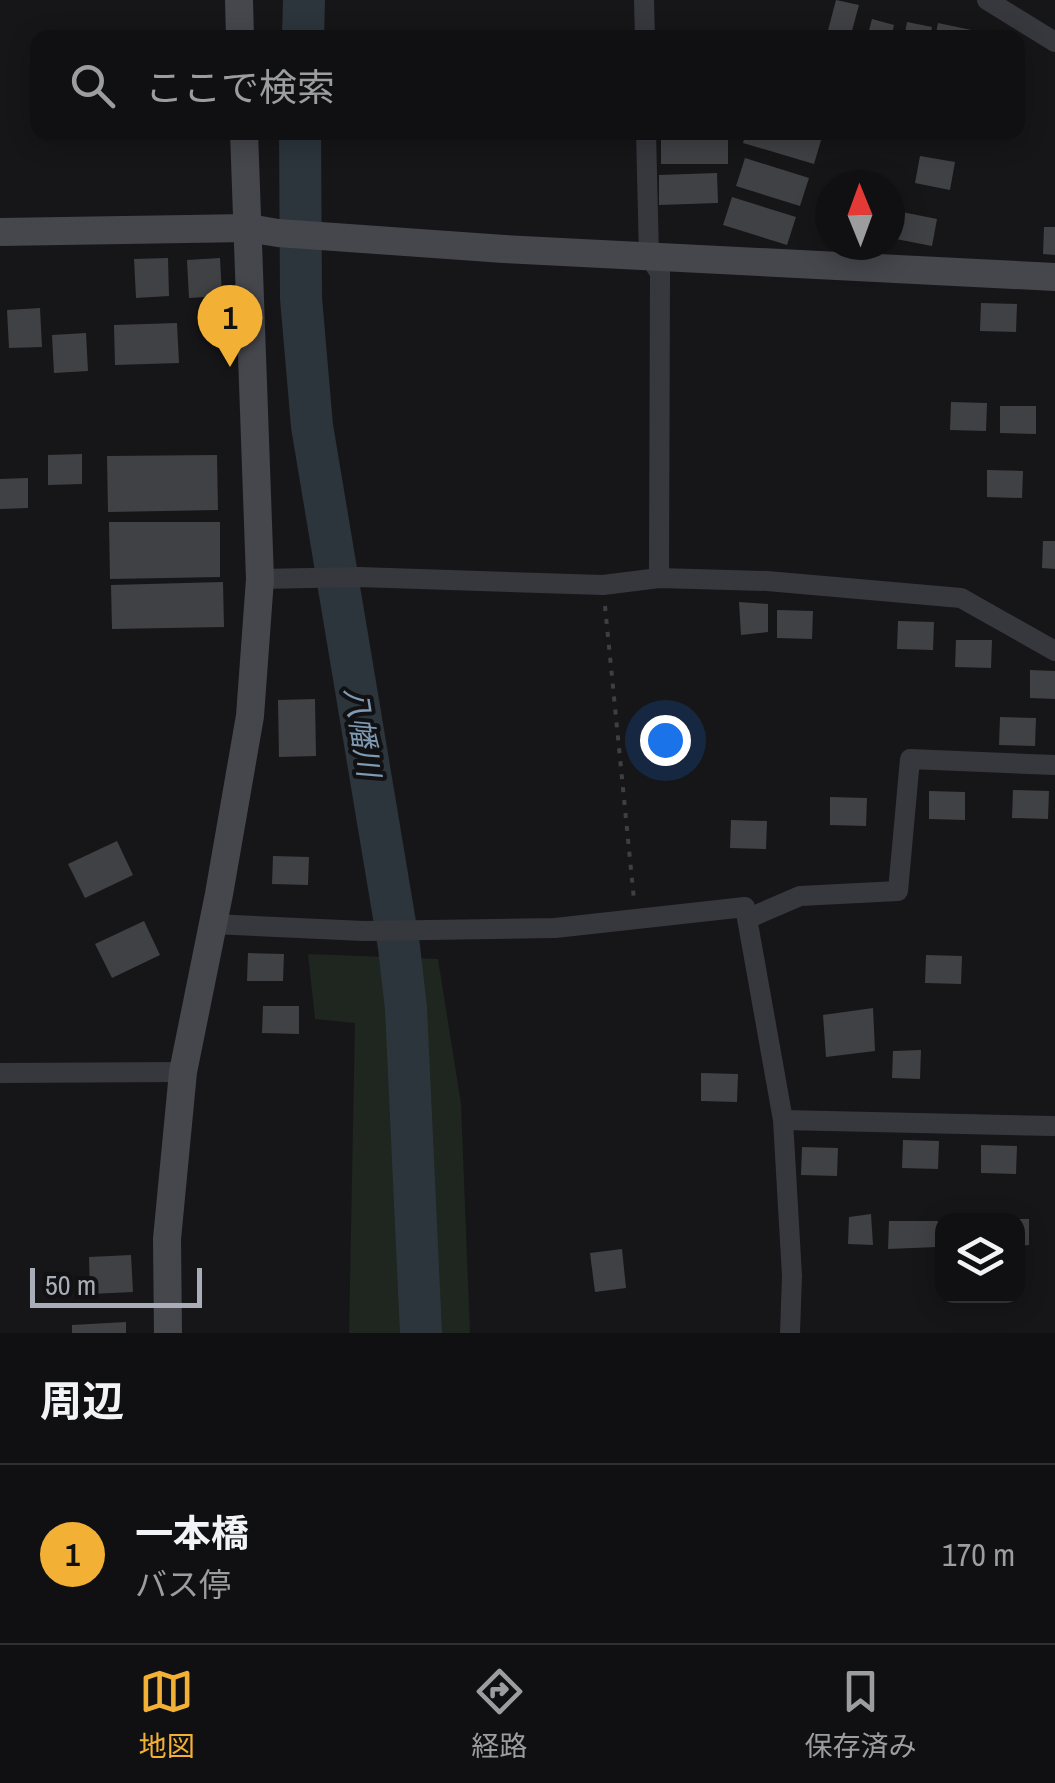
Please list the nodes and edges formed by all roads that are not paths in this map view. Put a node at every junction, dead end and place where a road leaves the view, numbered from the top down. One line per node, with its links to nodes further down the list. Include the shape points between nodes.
1 (239, 0): 4 (street)
2 (644, 0): 5 (street)
3 (987, 0): 6 (street)
4 (240, 30)
5 (644, 30)
6 (1055, 42)
7 (244, 140): 9 (street)
8 (646, 140): 11 (street)
9 (248, 228): 10 (street); 11 (street); 14 (street)
10 (0, 232)
11 (649, 256): 12 (street); 13 (street, via 660,272)
12 (1055, 277)
13 (659, 578): 14 (street, via 602,584); 15 (street, via 961,598)
14 (260, 579): 18 (street, via 250,716)
15 (1055, 650)
16 (1055, 765): 17 (street, via 910,759 898,891 800,896)
17 (749, 918): 18 (street, via 745,907 555,928); 21 (street)
18 (213, 924): 19 (street)
19 (184, 1072): 20 (street); 23 (street, via 167,1238)
20 (0, 1073)
21 (783, 1120): 22 (street); 24 (street)
22 (1053, 1126)
23 (168, 1333)
24 (790, 1333)

